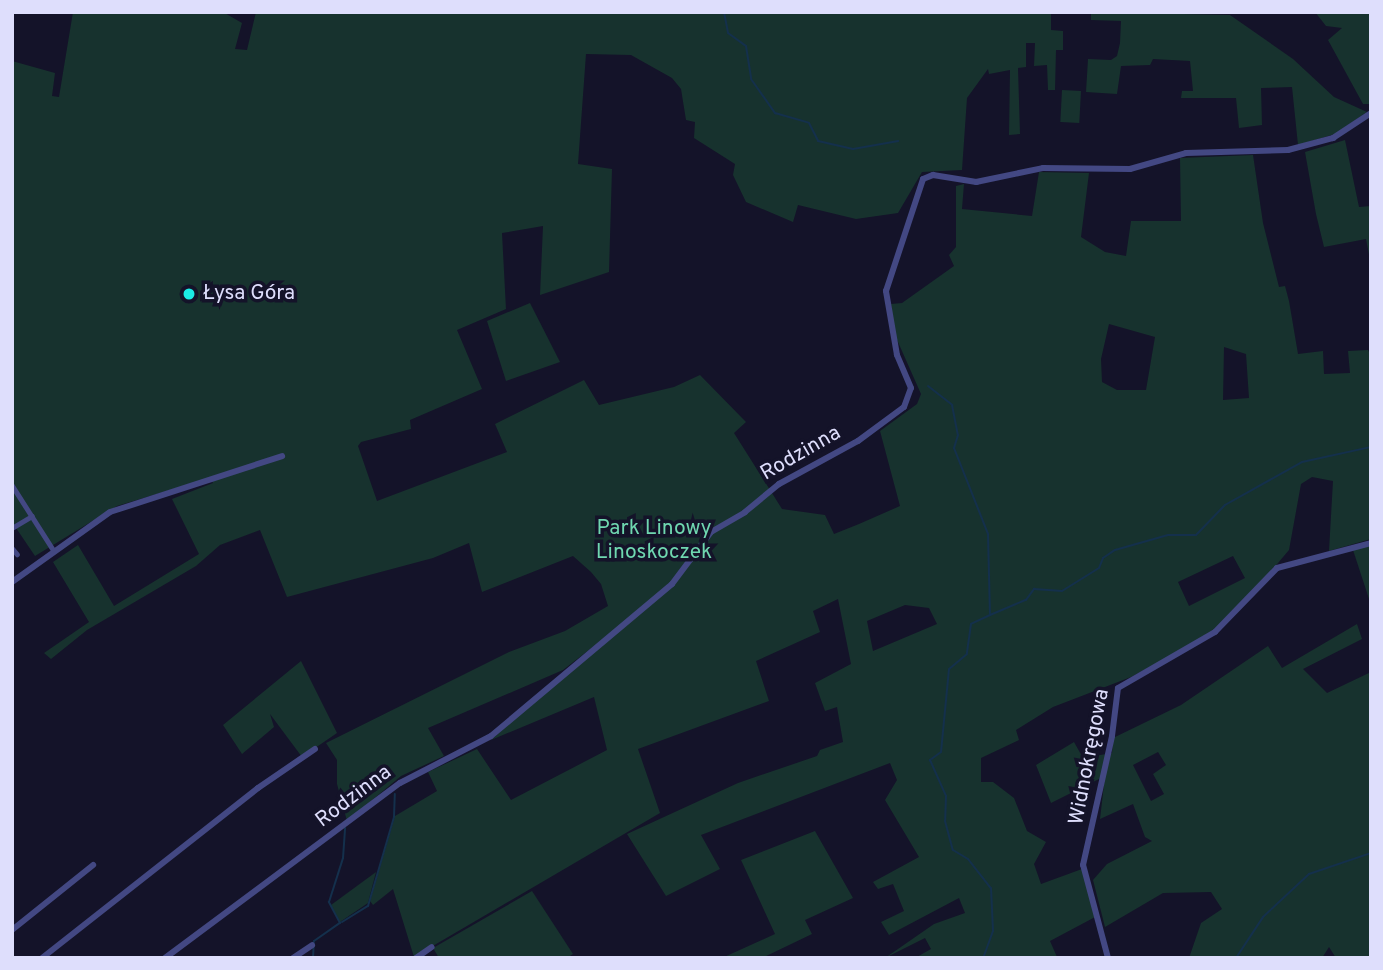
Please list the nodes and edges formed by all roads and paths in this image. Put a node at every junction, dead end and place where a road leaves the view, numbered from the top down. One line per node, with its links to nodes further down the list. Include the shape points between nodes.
1 (1370, 113): 17 (street, Rodzinna, via 1333,138 1288,150 1186,153 1130,169 1043,168 976,182 933,175 923,179 887,291 897,355 911,388 904,407 858,441 779,484 711,532 672,584 491,736 400,783)
2 (282, 456): 8 (street, via 110,512)
3 (12, 485): 4 (street)
4 (32, 516): 5 (street); 8 (street)
5 (12, 528)
6 (1371, 543): 20 (street, Widnokręgowa, via 1277,568 1215,632 1118,688 1083,865)
7 (12, 548): 9 (street)
8 (54, 551): 10 (street)
9 (17, 554)
10 (12, 582)
11 (315, 749): 16 (street, via 258,788)
12 (93, 865): 13 (street)
13 (12, 930)
14 (312, 945): 18 (street)
15 (432, 947): 19 (street)
16 (43, 958)
17 (165, 958)
18 (293, 958)
19 (416, 958)
20 (1108, 958)

